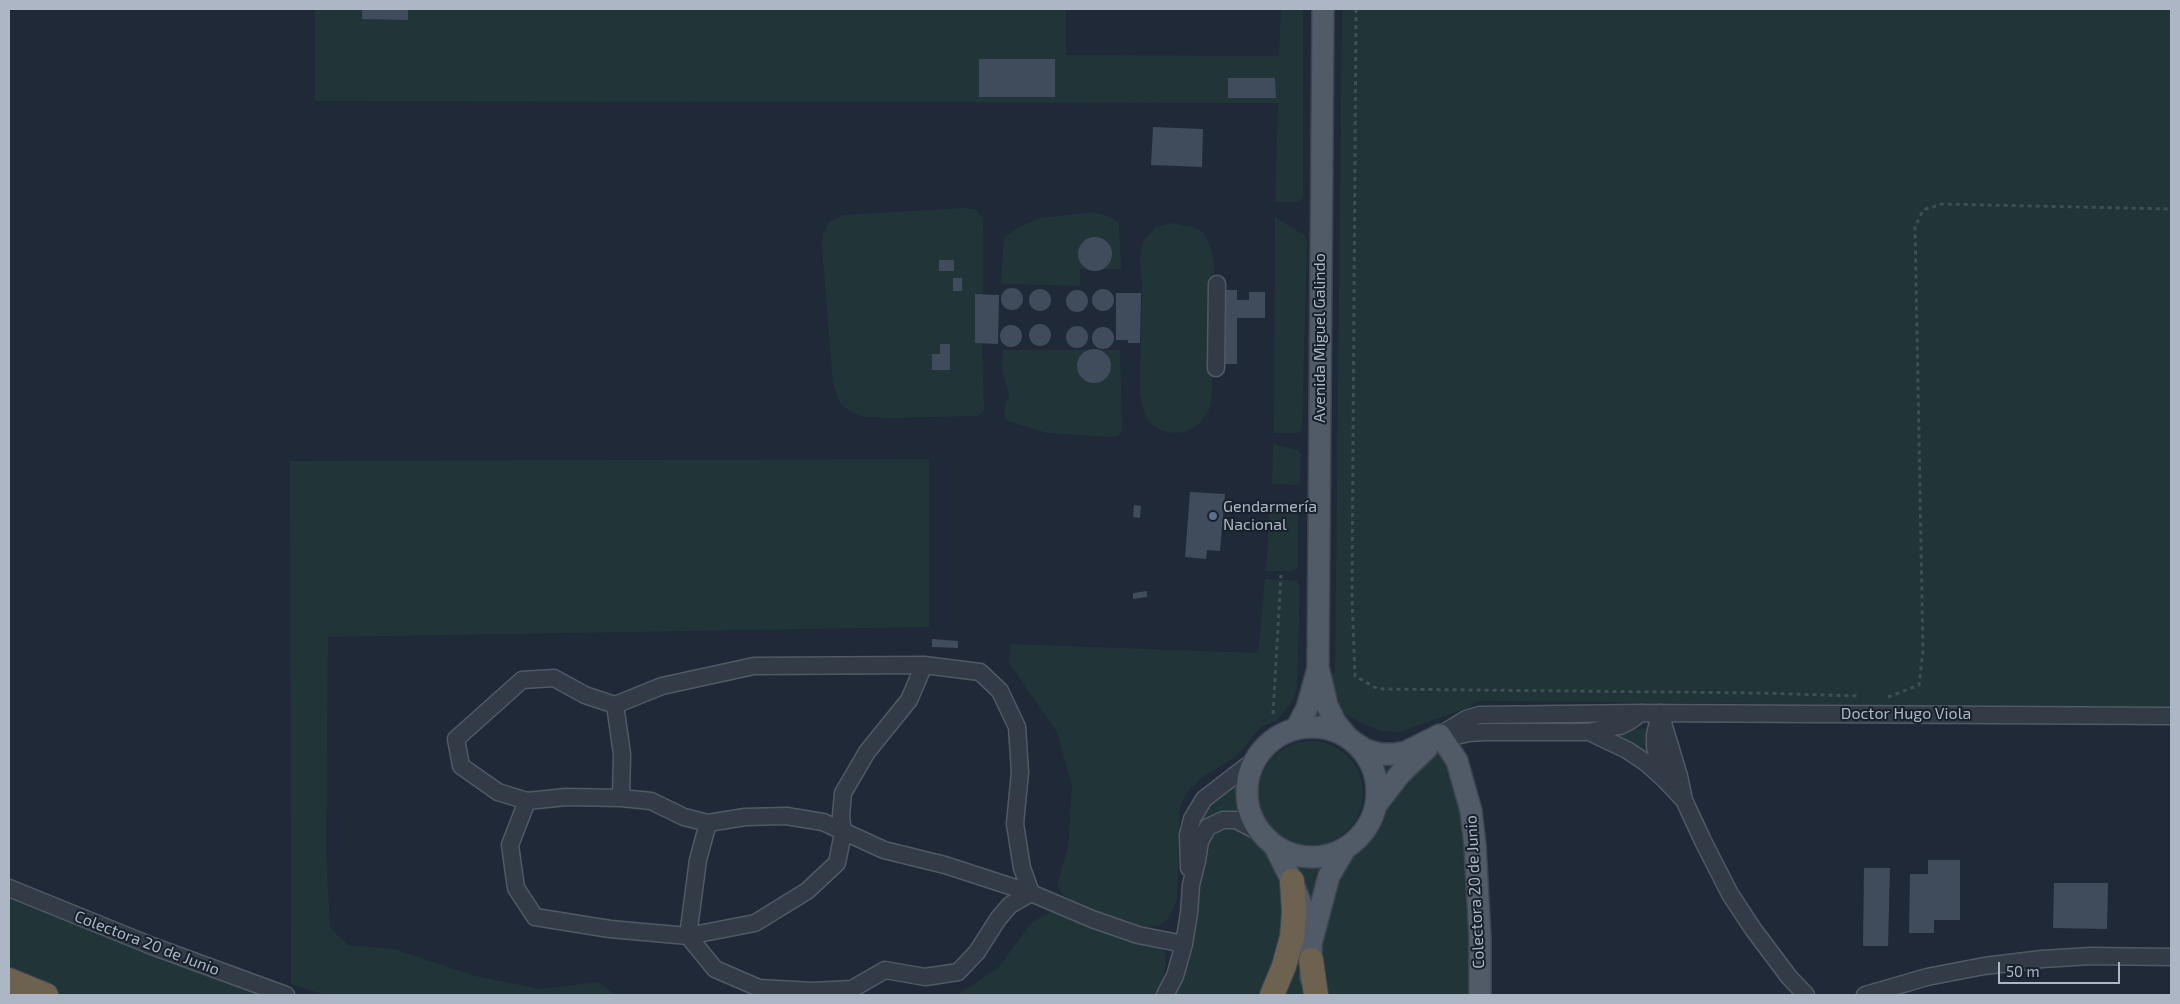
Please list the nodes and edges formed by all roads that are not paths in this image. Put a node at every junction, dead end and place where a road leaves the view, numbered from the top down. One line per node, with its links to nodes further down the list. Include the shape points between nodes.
1 (1323, 9): 5 (main road, Avenida Miguel Galindo)
2 (1217, 284): 3 (street)
3 (1216, 368)
4 (924, 665): 6 (street, via 754,666 662,686); 21 (street, via 909,700 867,752 844,792 841,816); 27 (street, via 980,672 1000,691 1017,727 1020,772 1015,824 1022,868)
5 (1318, 667): 10 (main road, Avenida Miguel Galindo, via 1307,708); 13 (main road, Avenida Miguel Galindo, via 1327,705 1335,722)
6 (615, 705): 16 (street, via 622,754); 18 (street, via 585,695 554,678 522,680 456,738 460,766 498,792)
7 (1641, 713): 8 (street, Doctor Hugo Viola); 11 (street, Doctor Hugo Viola, via 1620,726); 12 (street, Doctor Hugo Viola, via 1479,715 1466,719)
8 (1660, 713): 9 (street, Doctor Hugo Viola); 15 (street, via 1655,747); 17 (street)
9 (2171, 716)
10 (1296, 729): 13 (main road, via 1323,728); 14 (main road, via 1273,740)
11 (1588, 732): 12 (street, Doctor Hugo Viola, via 1485,732); 15 (street, via 1627,750)
12 (1442, 737): 13 (main road, Doctor Hugo Viola, via 1394,754 1366,750); 19 (main road, Doctor Hugo Viola, via 1410,762); 39 (main road, Colectora 20 de Junio, via 1457,761 1472,812 1480,937)
13 (1351, 741): 19 (main road, via 1366,756 1374,771)
14 (1256, 759): 22 (main road, via 1247,789 1248,804 1253,819); 25 (street, via 1204,799 1192,819 1187,859)
15 (1664, 779): 17 (street)
16 (620, 798): 18 (street, via 566,797); 20 (street, via 651,801 684,817)
17 (1684, 800): 40 (street, via 1730,894 1758,936)
18 (527, 801): 28 (street, via 510,844 516,888 535,917 610,929)
19 (1376, 805): 23 (main road, via 1370,822)
20 (708, 823): 21 (street, via 745,817 786,816 823,822); 28 (street, via 698,860)
21 (844, 833): 27 (street, via 884,850 946,865); 28 (street, via 837,863 807,891 755,923)
22 (1268, 839): 23 (main road, via 1291,854 1309,857); 24 (main road); 25 (street, via 1236,820 1223,820 1208,827 1200,841)
23 (1345, 849): 30 (main road, via 1329,876)
24 (1292, 880): 30 (main road, via 1304,912); 36 (highway, via 1292,937)
25 (1191, 885): 29 (street)
26 (9, 888): 34 (street, Colectora 20 de Junio, via 152,946)
27 (1031, 893): 28 (street, via 1010,906 977,952 958,972 925,977 884,970 852,989 759,988 715,968); 29 (street, via 1092,920 1138,935)
28 (688, 936)
29 (1184, 944): 35 (street, via 1175,976)
30 (1311, 951): 37 (main road); 38 (highway)
31 (2171, 957): 41 (street, via 2091,956 2022,962 1927,977)
32 (9, 980): 33 (highway)
33 (46, 995)
34 (286, 995)
35 (1165, 995)
36 (1272, 995)
37 (1311, 995)
38 (1316, 995)
39 (1480, 995)
40 (1806, 995)
41 (1865, 995)

